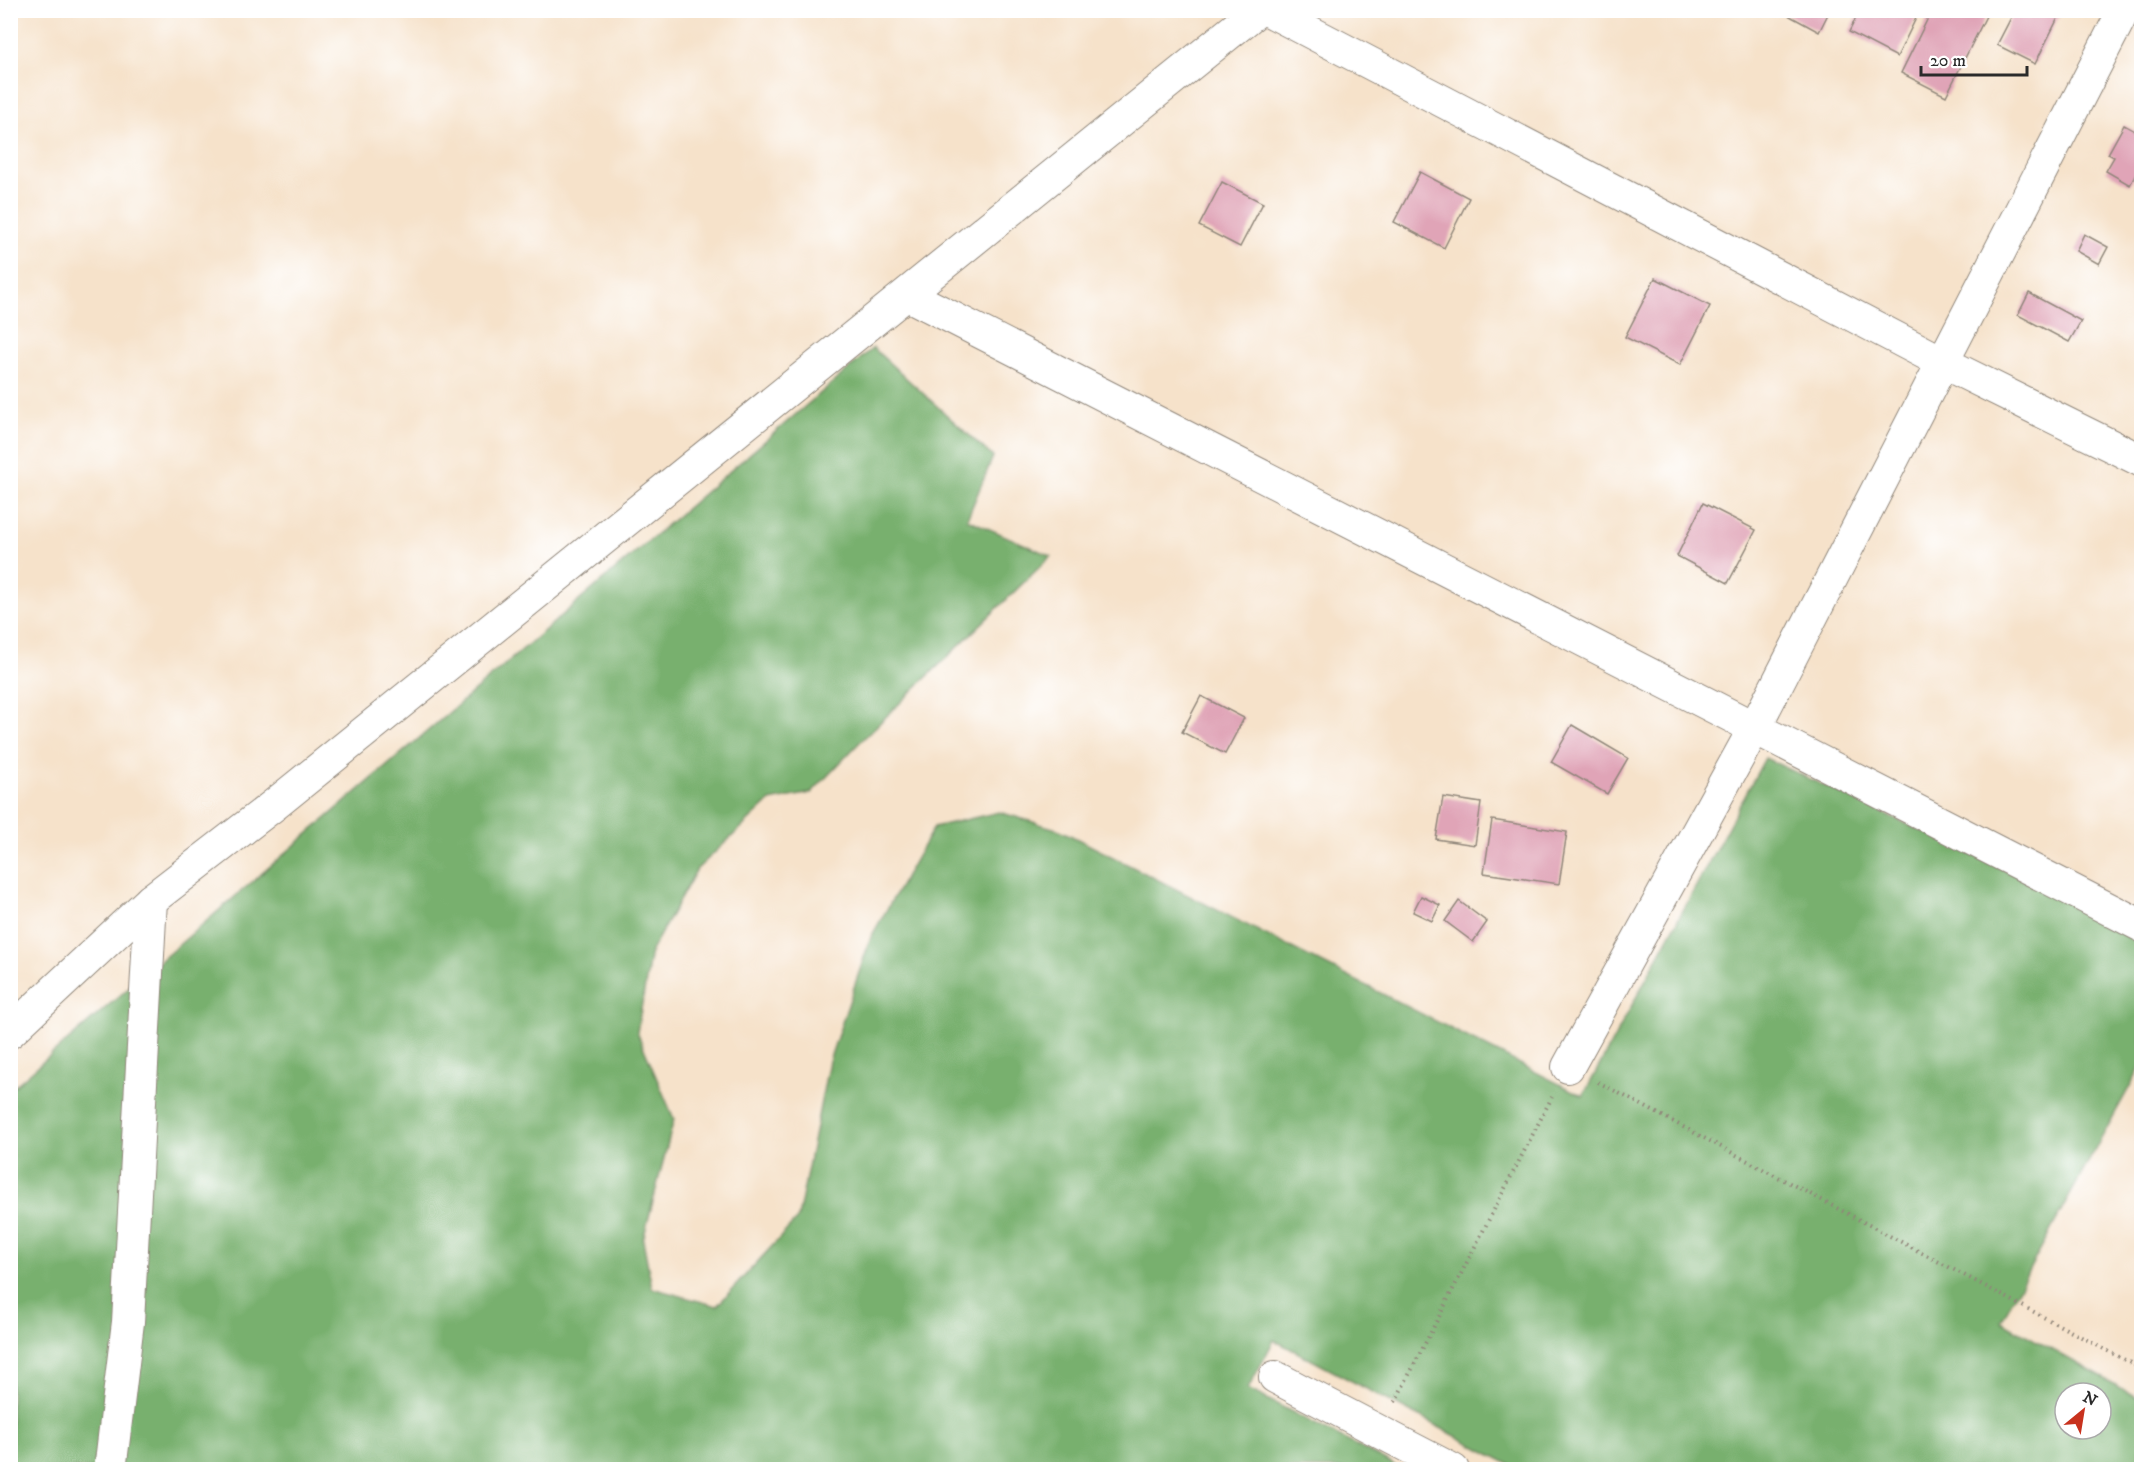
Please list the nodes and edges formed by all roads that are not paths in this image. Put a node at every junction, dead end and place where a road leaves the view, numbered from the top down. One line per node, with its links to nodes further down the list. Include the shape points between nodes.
1 (1258, 10): 4 (street)
2 (1268, 10): 5 (street)
3 (2124, 10): 5 (street)
4 (908, 295): 7 (street); 8 (street)
5 (1942, 362): 6 (street); 7 (street)
6 (2142, 461)
7 (1754, 729): 9 (street); 11 (street)
8 (151, 900): 10 (street); 13 (street, via 128,1322)
9 (2142, 926)
10 (10, 1032)
11 (1568, 1067)
12 (1275, 1377): 14 (street)
13 (110, 1470)
14 (1453, 1470)

